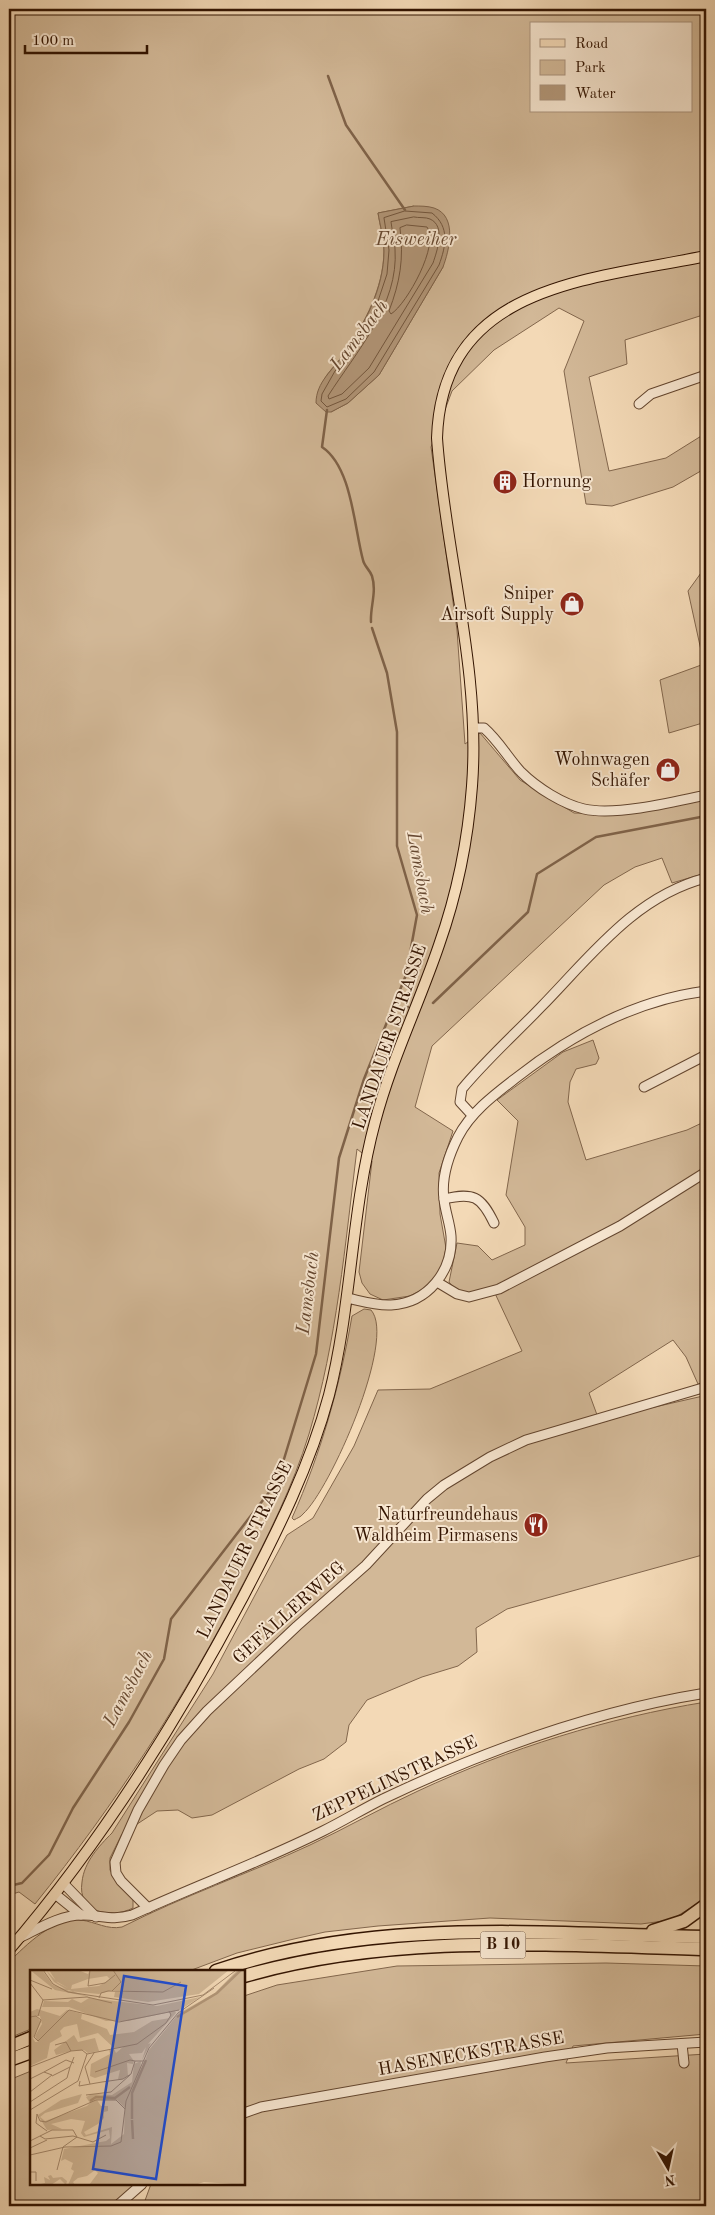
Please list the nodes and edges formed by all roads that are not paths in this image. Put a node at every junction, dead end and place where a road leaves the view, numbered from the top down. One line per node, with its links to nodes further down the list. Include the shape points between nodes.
1 (706, 256): 4 (main road, LANDAUER STRASSE, via 540,293 510,306 490,321 454,363 443,393 437,438 468,665)
2 (706, 375): 3 (street, via 645,396)
3 (639, 404)
4 (473, 728): 5 (street, via 484,728 523,774 536,784 586,809 622,809); 15 (main road, LANDAUER STRASSE, via 471,793 458,882 440,943 376,1117 365,1168)
5 (706, 794)
6 (706, 878): 10 (street, via 684,884 656,898 624,921 462,1089 460,1102)
7 (706, 991): 10 (street, via 648,1005 565,1043 505,1086)
8 (706, 1056): 9 (street)
9 (644, 1087)
10 (472, 1116): 12 (street, via 451,1153 444,1180)
11 (706, 1172): 14 (street, via 620,1226 499,1289 469,1297)
12 (444, 1199): 13 (street, via 477,1198); 14 (street, via 451,1246 445,1270)
13 (494, 1223)
14 (437, 1282): 15 (street, via 416,1299 404,1303 385,1305)
15 (347, 1298): 18 (main road, LANDAUER STRASSE, via 336,1364 319,1428 280,1526 182,1707 118,1807)
16 (706, 1387): 21 (street, GEFÄLLERWEG, via 526,1440 490,1457 427,1499 366,1565 284,1637 181,1740 138,1810 115,1862 116,1873)
17 (706, 1693): 21 (street, ZEPPELINSTRASSE, via 622,1709 558,1728 447,1770 322,1831)
18 (63, 1883): 19 (main road, LANDAUER STRASSE); 23 (street)
19 (55, 1894): 22 (street); 26 (main road, LANDAUER STRASSE)
20 (706, 1905): 24 (highway, via 672,1926)
21 (148, 1908): 23 (street, ZEPPELINSTRASSE, via 120,1919)
22 (81, 1915): 23 (street); 26 (street, via 63,1918)
23 (96, 1917)
24 (624, 1934): 25 (highway, B 10); 29 (highway, B 10, via 468,1932 386,1935 294,1949)
25 (706, 1936)
26 (19, 1938): 27 (main road, LANDAUER STRASSE)
27 (9, 1950)
28 (706, 1950): 30 (highway, B 10, via 466,1945 396,1948 322,1957)
29 (220, 1970)
30 (245, 1976)
31 (30, 2038): 34 (highway)
32 (706, 2042): 33 (street, HASENECKSTRASSE)
33 (682, 2044): 37 (street); 38 (street, HASENECKSTRASSE, via 607,2048 545,2057 261,2107)
34 (9, 2047)
35 (30, 2052): 36 (highway)
36 (9, 2060)
37 (684, 2062)
38 (245, 2113)
39 (141, 2185): 40 (street)
40 (117, 2206)

